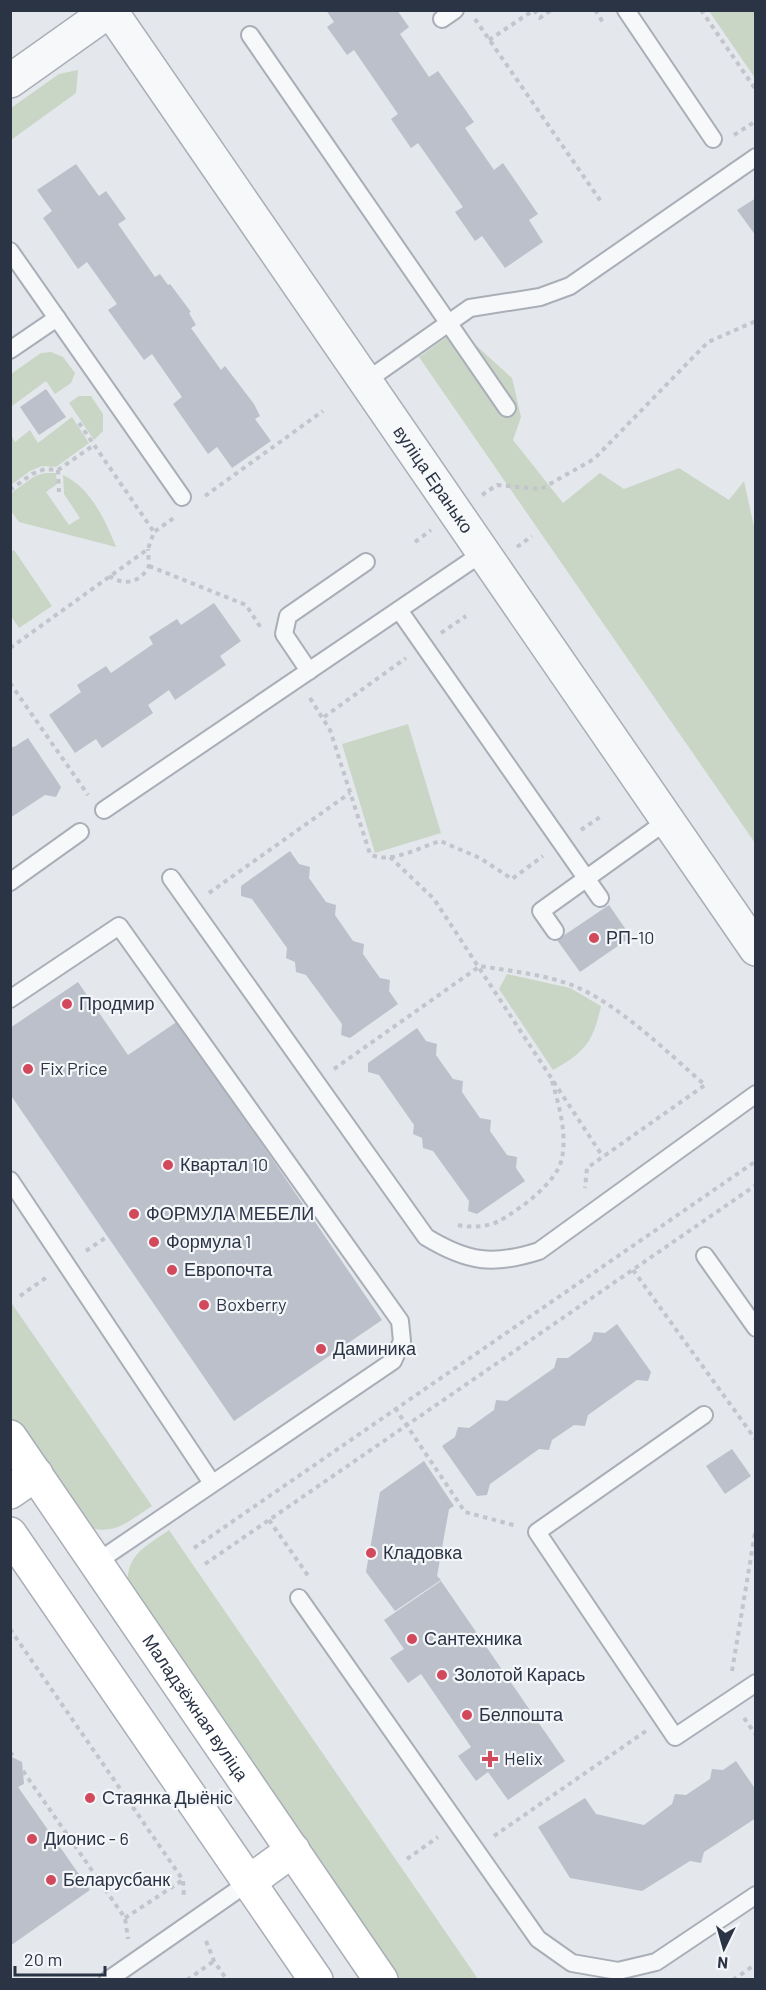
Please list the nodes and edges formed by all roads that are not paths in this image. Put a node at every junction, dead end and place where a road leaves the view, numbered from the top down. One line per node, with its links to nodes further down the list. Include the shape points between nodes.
1 (110, 10): 4 (street); 11 (street, вуліца Еранько)
2 (626, 10): 5 (lane)
3 (250, 35): 9 (lane)
4 (10, 81)
5 (713, 140)
6 (756, 157): 9 (lane, via 570,286 540,297 470,308)
7 (10, 251): 8 (lane)
8 (57, 318): 10 (lane); 13 (lane)
9 (448, 322): 11 (lane); 12 (lane)
10 (10, 350)
11 (366, 381): 14 (street, вуліца Еранько)
12 (507, 408)
13 (182, 504)
14 (484, 552): 16 (lane); 19 (street, вуліца Еранько)
15 (366, 562): 17 (lane, via 288,616 284,634)
16 (399, 610): 17 (lane); 22 (lane)
17 (303, 675): 18 (lane)
18 (98, 805)
19 (668, 820): 22 (lane); 26 (street, вуліца Еранько)
20 (80, 832): 23 (lane)
21 (171, 878): 28 (lane, via 426,1237 450,1252 481,1260 510,1261 539,1251)
22 (586, 879): 24 (lane); 25 (lane, via 541,911)
23 (10, 882)
24 (600, 898)
25 (555, 931)
26 (756, 949)
27 (10, 999): 35 (lane, via 119,926 400,1321 402,1341 393,1361)
28 (756, 1094)
29 (10, 1180): 35 (lane)
30 (705, 1256): 31 (lane)
31 (756, 1328)
32 (704, 1415): 39 (lane, via 537,1532 675,1737)
33 (10, 1437): 34 (main road, Маладзёжная вуліца)
34 (23, 1483): 37 (main road, Маладзёжная вуліца)
35 (212, 1483): 37 (lane)
36 (10, 1534): 41 (main road)
37 (97, 1562): 40 (main road, Маладзёжная вуліца)
38 (299, 1598): 42 (lane, via 538,1939 572,1964 618,1971 656,1962)
39 (756, 1683)
40 (293, 1850): 41 (main road); 45 (main road, Маладзёжная вуліца)
41 (249, 1882): 43 (lane); 44 (main road)
42 (756, 1895)
43 (108, 1980)
44 (316, 1980)
45 (381, 1980)

